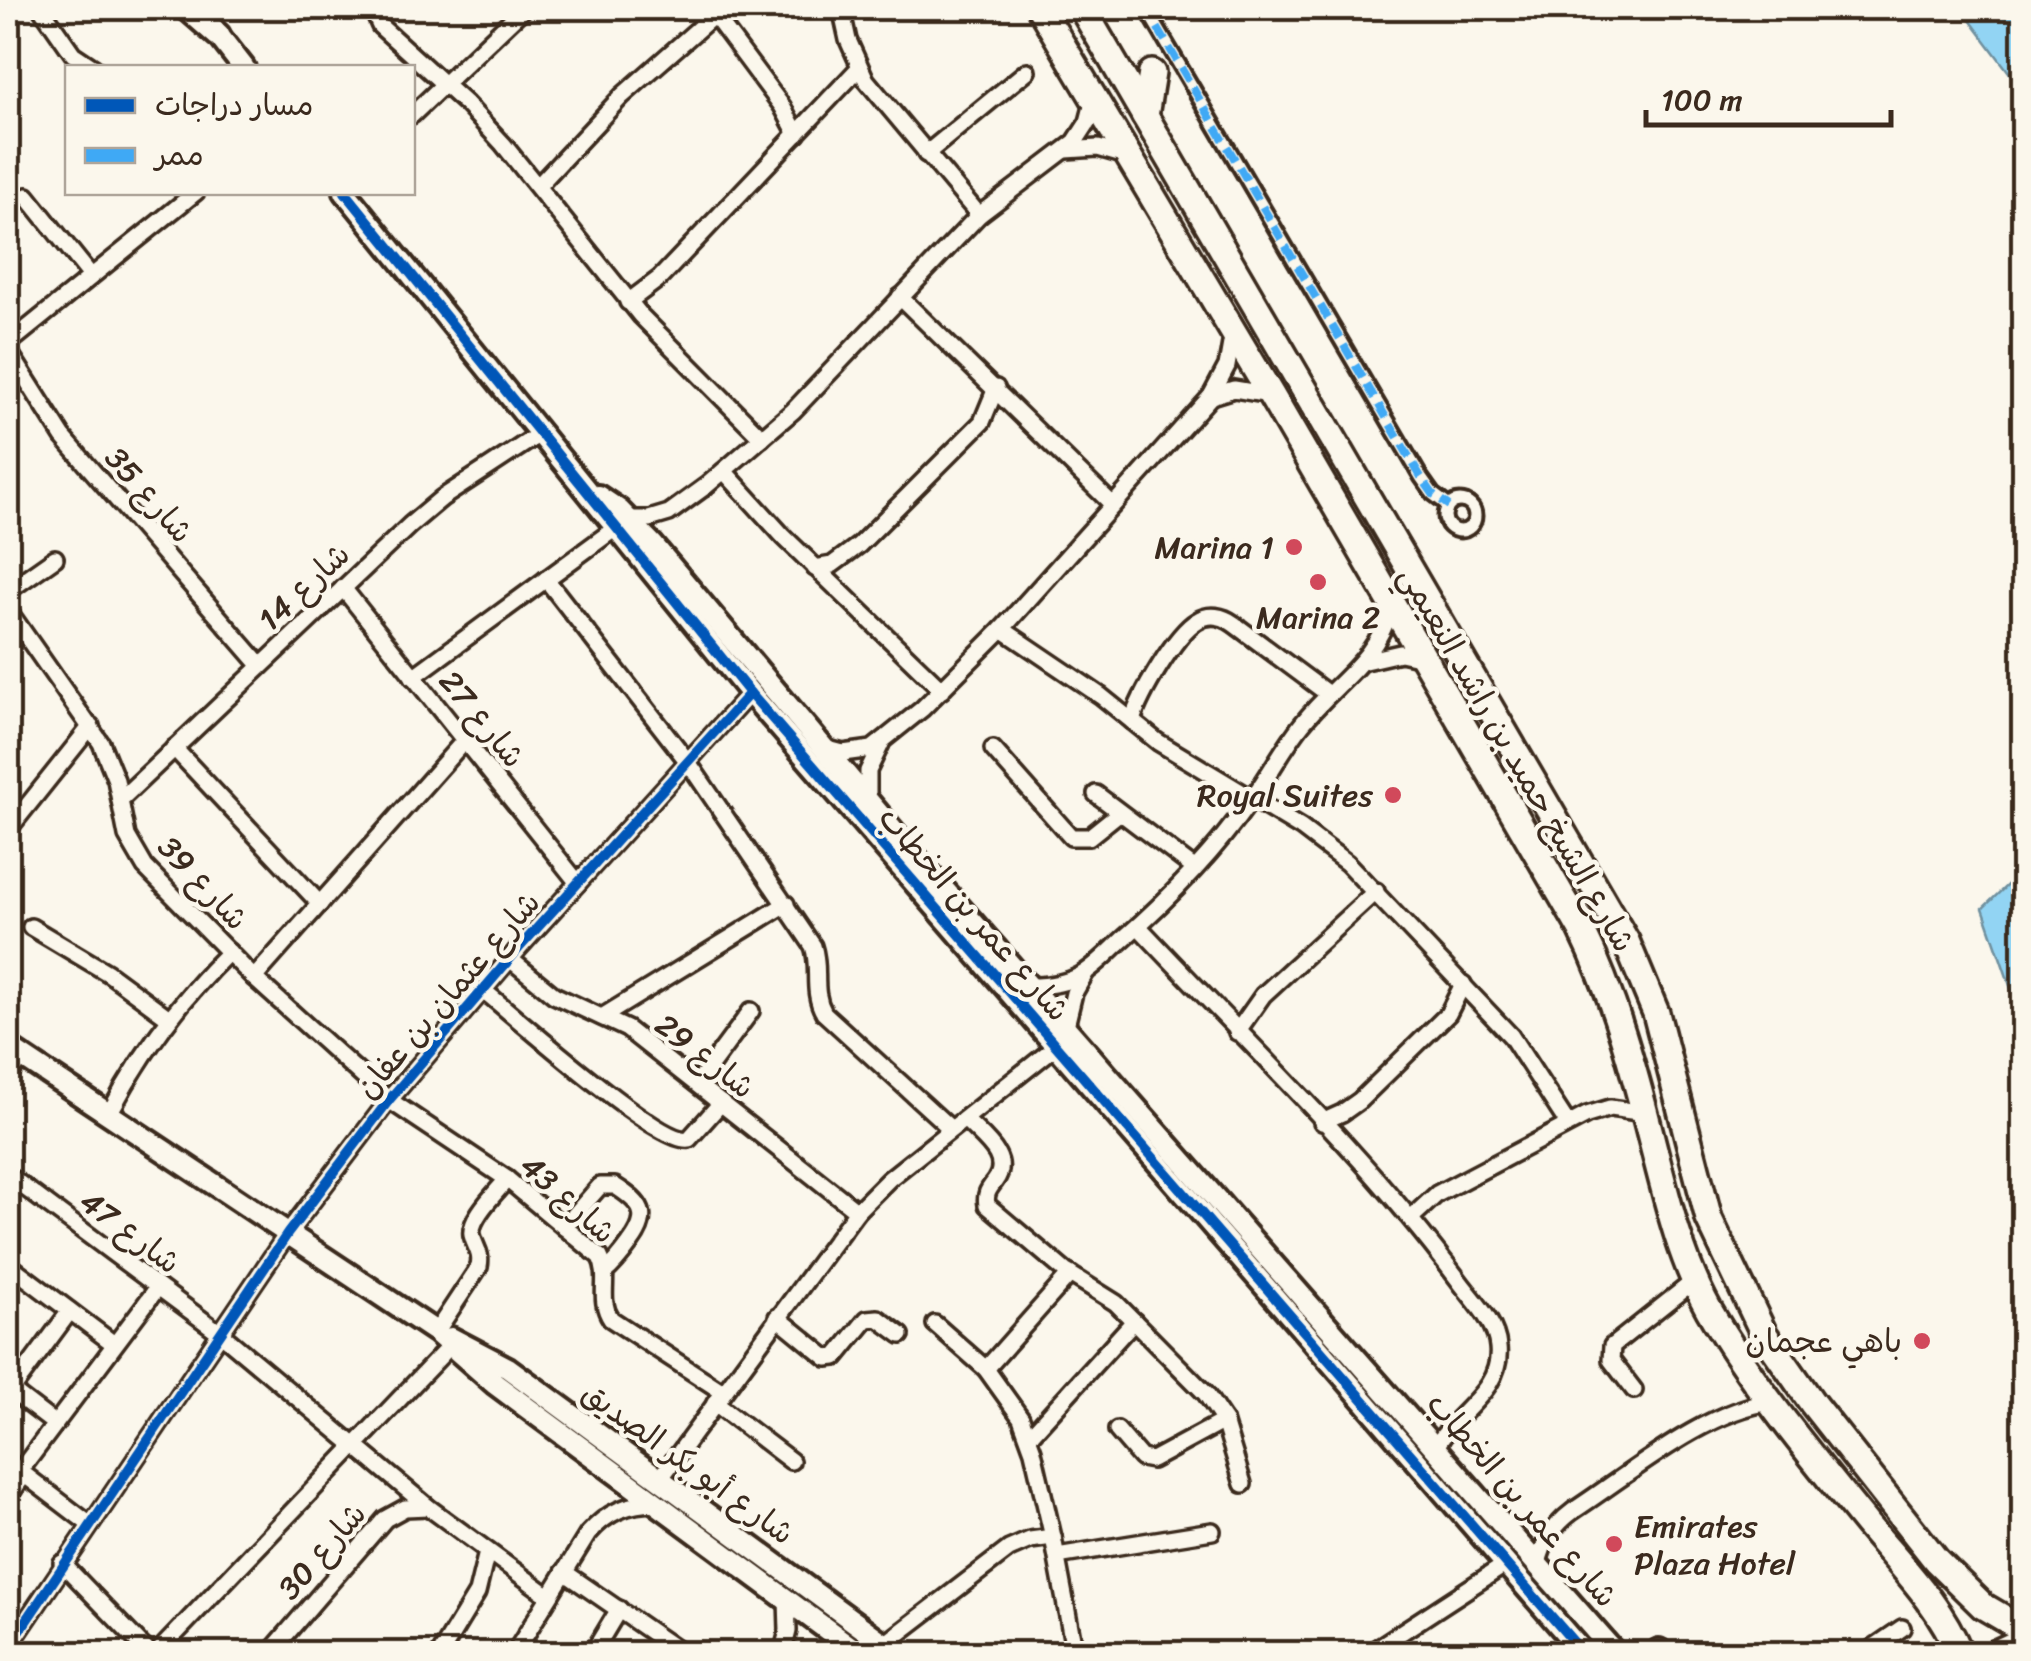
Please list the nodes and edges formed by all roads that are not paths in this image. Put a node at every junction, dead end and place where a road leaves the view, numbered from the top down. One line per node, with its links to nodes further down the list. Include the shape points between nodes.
1 (41, 8): 13 (street, via 73,54)
2 (188, 8): 12 (main road)
3 (198, 8): 12 (street)
4 (210, 8): 12 (main road)
5 (372, 8): 18 (street, via 380,26)
6 (524, 8): 18 (street)
7 (841, 8): 15 (street)
8 (1040, 8): 19 (main road, شارع الشيخ حميد بن راشد النعيمي)
9 (1082, 8): 21 (main road, شارع الشيخ حميد بن راشد النعيمي)
10 (1146, 8): 43 (street, via 1420,478)
11 (712, 11): 22 (street); 26 (street)
12 (218, 35): 14 (street)
13 (90, 65)
14 (242, 65)
15 (859, 68): 22 (street); 24 (street)
16 (1027, 71): 24 (street)
17 (1152, 72): 21 (main road)
18 (446, 86): 20 (street); 26 (street)
19 (1094, 100): 23 (street, via 1088,122); 25 (main road, شارع الشيخ حميد بن راشد النعيمي)
20 (415, 112)
21 (1146, 116): 161 (main road, شارع الشيخ حميد بن راشد النعيمي, via 1626,941 1656,1014 1709,1219 1764,1334 1958,1585)
22 (798, 134): 33 (street, via 660,278)
23 (1066, 150): 25 (street, via 1098,148); 30 (street)
24 (926, 154): 30 (street)
25 (1128, 157): 34 (main road, شارع الشيخ حميد بن راشد النعيمي)
26 (538, 186): 33 (street)
27 (192, 195): 31 (street)
28 (346, 195): 39 (street, شارع عمر بن الخطاب)
29 (26, 196): 31 (street)
30 (979, 215): 32 (street)
31 (90, 276): 35 (street)
32 (900, 296): 36 (street); 40 (street)
33 (628, 302): 40 (street)
34 (1233, 332): 37 (main road, شارع الشيخ حميد بن راشد النعيمي); 38 (street, via 1227,366)
35 (8, 347): 58 (street, شارع 35, via 63,437)
36 (996, 388): 42 (street); 48 (street, via 982,422 859,545 832,565)
37 (1270, 395): 38 (street, via 1234,389); 53 (main road, شارع الشيخ حميد بن راشد النعيمي)
38 (1211, 396): 42 (street)
39 (541, 432): 45 (street, شارع عمر بن الخطاب); 50 (street, شارع 14, via 434,505)
40 (762, 438): 41 (street)
41 (724, 471): 44 (street); 48 (street)
42 (1113, 505): 55 (street)
43 (1449, 506)
44 (669, 513): 45 (street); 46 (street)
45 (622, 523): 46 (street, شارع عمر بن الخطاب); 49 (street); 52 (street, شارع عمر بن الخطاب)
46 (653, 545): 52 (street, شارع عمر بن الخطاب)
47 (56, 558): 51 (street)
48 (815, 568): 60 (street)
49 (546, 579): 59 (street); 70 (street)
50 (343, 588): 58 (street, شارع 14); 59 (street, شارع 27)
51 (8, 591)
52 (688, 602): 61 (street, شارع عمر بن الخطاب); 68 (street, شارع عمر بن الخطاب)
53 (1392, 605): 56 (main road, شارع الشيخ حميد بن راشد النعيمي); 57 (street)
54 (8, 610): 64 (street, شارع 39)
55 (1002, 629): 60 (street); 63 (street)
56 (1423, 658): 57 (street, via 1400,653); 103 (main road, شارع الشيخ حميد بن راشد النعيمي, via 1598,962)
57 (1365, 661): 62 (street)
58 (260, 666): 67 (street, شارع 14)
59 (414, 677): 65 (street, شارع 27)
60 (942, 690): 66 (street)
61 (750, 692): 70 (street, شارع عثمان بن عفان); 77 (street, شارع عمر بن الخطاب)
62 (1328, 694): 63 (street, via 1234,624 1206,617 1190,627 1149,682); 72 (street)
63 (1132, 721): 72 (street)
64 (91, 726): 73 (street, شارع 39); 76 (street)
65 (464, 741): 79 (street, شارع 27); 81 (street)
66 (881, 744): 68 (street, via 854,753); 74 (street, via 868,771)
67 (174, 748): 73 (street, شارع 14); 81 (street)
68 (824, 748): 74 (street, شارع عمر بن الخطاب)
69 (993, 749): 75 (street, via 1071,837 1089,837)
70 (688, 762): 79 (street, شارع عثمان بن عفان); 82 (street)
71 (1096, 794): 75 (street)
72 (1252, 798): 78 (street); 80 (street, via 1324,845)
73 (120, 800): 85 (street, شارع 39, via 134,852)
74 (868, 800): 77 (street, شارع عمر بن الخطاب)
75 (1118, 813): 78 (street)
76 (8, 830)
77 (904, 858): 90 (street, شارع عمر بن الخطاب); 97 (street, شارع عمر بن الخطاب)
78 (1194, 868): 83 (street)
79 (578, 883): 86 (street, شارع عثمان بن عفان)
80 (1376, 891): 89 (street); 96 (street, via 1263,996)
81 (320, 904): 88 (street)
82 (786, 904): 93 (street); 106 (street, via 813,946 824,1013)
83 (1138, 926): 87 (street); 96 (street)
84 (30, 927): 94 (street)
85 (228, 952): 88 (street, شارع 39); 94 (street)
86 (510, 959): 91 (street, شارع عثمان بن عفان); 93 (street, شارع 29, via 554,995)
87 (1086, 972): 90 (street); 95 (street)
88 (254, 978): 101 (street, شارع 39)
89 (1464, 984): 105 (street, via 1448,1014 1372,1088); 107 (street, via 1511,1036)
90 (1030, 986): 95 (street, شارع عمر بن الخطاب)
91 (484, 990): 101 (street, شارع عثمان بن عفان); 102 (street, via 620,1102 678,1140 690,1140)
92 (751, 1011): 100 (street)
93 (602, 1016): 100 (street, شارع 29)
94 (168, 1018): 104 (street)
95 (1066, 1026): 137 (street, شارع عمر بن الخطاب)
96 (1238, 1032): 105 (street)
97 (1055, 1046): 106 (street); 144 (street, شارع عمر بن الخطاب)
98 (14, 1052): 99 (street); 104 (street, شارع أبو بكر الصديق)
99 (8, 1076)
100 (697, 1084): 102 (street, شارع 29)
101 (389, 1100): 109 (street, شارع 43); 113 (street, شارع عثمان بن عفان)
102 (721, 1103): 110 (street, شارع 29)
103 (1645, 1113): 107 (street, via 1610,1108); 117 (main road, شارع الشيخ حميد بن راشد النعيمي)
104 (108, 1114): 113 (street, شارع أبو بكر الصديق)
105 (1322, 1122): 111 (street)
106 (958, 1124): 110 (street); 116 (street, via 1001,1160 987,1205)
107 (1568, 1124): 111 (street, via 1436,1194)
108 (8, 1175): 118 (street, شارع 47)
109 (507, 1179): 112 (street, شارع 43); 125 (street, via 473,1224 479,1267)
110 (857, 1210): 120 (street)
111 (1412, 1218): 137 (street, via 1489,1321 1498,1347 1488,1386)
112 (564, 1227): 115 (street, شارع 43, via 600,1257); 115 (street, via 600,1186 615,1186 640,1208 643,1226)
113 (288, 1233): 123 (street, شارع عثمان بن عفان); 125 (street, شارع أبو بكر الصديق)
114 (8, 1264): 119 (street)
115 (605, 1272): 130 (street, شارع 43, via 602,1299 611,1319)
116 (1070, 1274): 121 (street); 127 (street)
117 (1695, 1280): 128 (street, via 1612,1346 1611,1360); 131 (main road, شارع الشيخ حميد بن راشد النعيمي)
118 (158, 1287): 123 (street, شارع 47); 126 (street)
119 (70, 1312): 126 (street); 129 (street)
120 (777, 1317): 124 (street, via 826,1358 836,1357 872,1317); 130 (street)
121 (1134, 1321): 132 (street); 135 (street)
122 (936, 1324): 127 (street)
123 (220, 1333): 136 (street, شارع 47); 148 (street, شارع عثمان بن عفان)
124 (902, 1335)
125 (443, 1339): 136 (street); 138 (street, شارع أبو بكر الصديق, via 508,1368)
126 (114, 1344): 133 (street)
127 (986, 1368): 135 (street)
128 (1634, 1390)
129 (8, 1391): 133 (street)
130 (719, 1398): 139 (street, شارع 43); 142 (street)
131 (1772, 1402): 155 (street, via 1711,1421 1573,1511 1554,1528); 183 (main road, شارع الشيخ حميد بن راشد النعيمي, via 1932,1604)
132 (1224, 1421): 134 (street, via 1152,1460 1140,1458); 143 (street)
133 (55, 1424): 140 (street)
134 (1116, 1430)
135 (1028, 1437): 150 (street)
136 (355, 1447): 147 (street, شارع 47); 168 (street)
137 (1436, 1447): 141 (street, شارع عمر بن الخطاب)
138 (615, 1460): 142 (street, شارع أبو بكر الصديق); 146 (street, شارع أبو بكر الصديق)
139 (791, 1460)
140 (17, 1469): 145 (street); 148 (street)
141 (1462, 1476): 144 (street); 155 (street, شارع عمر بن الخطاب)
142 (660, 1479): 166 (street, شارع أبو بكر الصديق)
143 (1243, 1484)
144 (1444, 1492): 154 (street, شارع عمر بن الخطاب)
145 (8, 1497)
146 (657, 1503): 156 (street, via 626,1506 598,1522); 158 (street, شارع أبو بكر الصديق)
147 (428, 1508): 151 (street, شارع 47); 169 (street, شارع 30, via 405,1508 385,1519)
148 (90, 1524): 153 (street, شارع عثمان بن عفان)
149 (1212, 1531): 152 (street)
150 (1054, 1537): 152 (street); 166 (street, via 1009,1549)
151 (487, 1552): 157 (street, شارع 47); 170 (street, via 477,1592)
152 (1057, 1556): 179 (street)
153 (62, 1563): 165 (street, شارع عثمان بن عفان); 168 (street)
154 (1506, 1564): 167 (street, شارع عمر بن الخطاب); 180 (street)
155 (1538, 1564): 162 (street, شارع عمر بن الخطاب)
156 (564, 1572): 157 (street); 159 (street)
157 (550, 1596): 171 (street)
158 (787, 1600): 175 (street); 178 (street, شارع أبو بكر الصديق)
159 (619, 1608): 163 (street); 172 (street)
160 (1902, 1628): 182 (street)
161 (2024, 1630)
162 (1598, 1632): 167 (street, via 1593,1646); 181 (street, شارع عمر بن الخطاب)
163 (665, 1639): 173 (street); 174 (street)
164 (2024, 1640): 184 (main road)
165 (8, 1648)
166 (892, 1649)
167 (1582, 1651)
168 (153, 1654)
169 (270, 1654)
170 (440, 1654)
171 (514, 1654)
172 (592, 1654)
173 (654, 1654)
174 (683, 1654)
175 (782, 1654)
176 (840, 1654): 177 (street)
177 (852, 1654)
178 (860, 1654)
179 (1075, 1654)
180 (1368, 1654)
181 (1616, 1654)
182 (1864, 1654)
183 (1960, 1654)
184 (1994, 1654)

